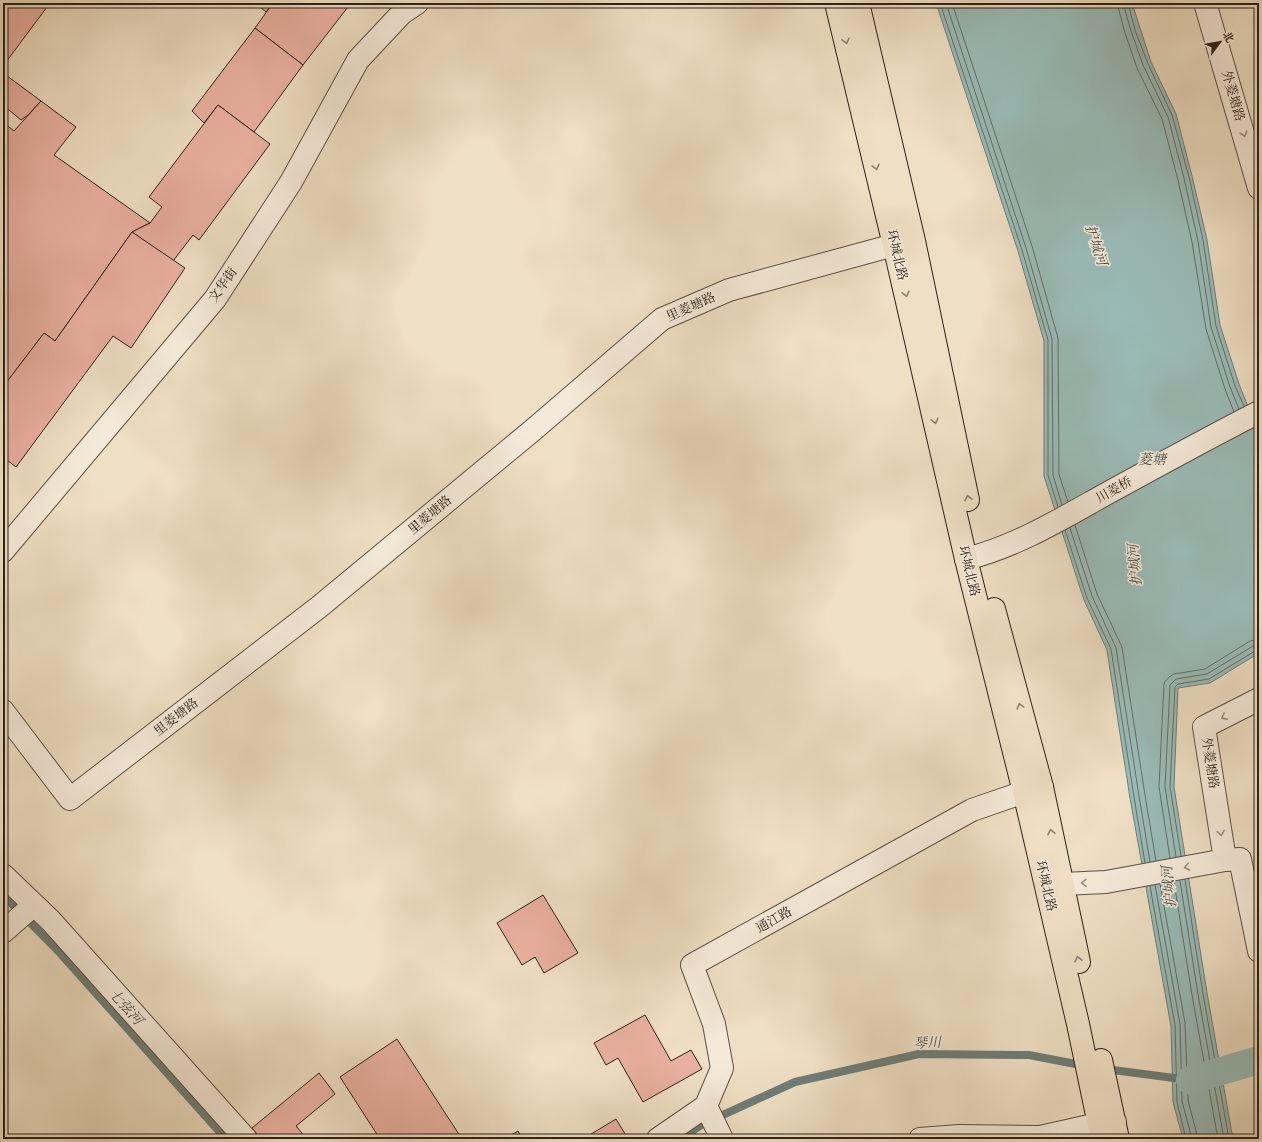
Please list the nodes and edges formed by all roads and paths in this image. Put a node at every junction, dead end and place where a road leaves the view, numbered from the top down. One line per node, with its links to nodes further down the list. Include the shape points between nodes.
1 (417, 3): 8 (street, 文华街, via 402,13 358,60 291,182 215,299)
2 (836, 3): 6 (main road, 环城北路, one-way to 6)
3 (858, 3): 6 (main road, 环城北路)
4 (1205, 3): 5 (street, 外菱塘路, one-way to 5)
5 (1259, 188)
6 (904, 243): 9 (main road, 环城北路); 11 (street, 里菱塘路, via 729,290 662,319 533,430 319,607 70,799)
7 (1259, 412): 9 (street, 川菱桥, via 1199,442 1032,535)
8 (6, 540)
9 (973, 557): 12 (main road, 环城北路)
10 (1259, 699): 13 (street, 外菱塘路, one-way to 13, via 1204,727)
11 (3, 711)
12 (1033, 789): 15 (main road, 环城北路, one-way to 12); 19 (main road, 环城北路); 20 (street, 通江路, via 972,810 692,965 714,1024 722,1068)
13 (1225, 860): 15 (street, one-way to 15, via 1106,882); 18 (street, via 1240,859)
14 (3, 875): 16 (street)
15 (1063, 884): 19 (main road, 环城北路, one-way to 15)
16 (34, 905): 17 (street); 23 (street)
17 (6, 929)
18 (1259, 951)
19 (1085, 1024): 21 (main road, 环城北路)
20 (706, 1106): 22 (street); 24 (street)
21 (1108, 1131): 25 (street, via 1040,1136 959,1136)
22 (720, 1135)
23 (246, 1139)
24 (658, 1139)
25 (920, 1139)

